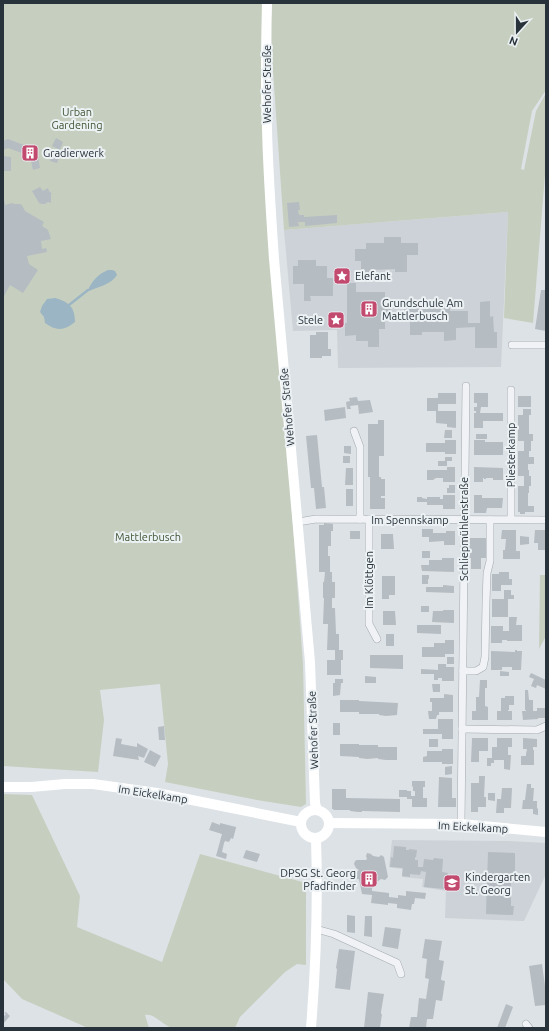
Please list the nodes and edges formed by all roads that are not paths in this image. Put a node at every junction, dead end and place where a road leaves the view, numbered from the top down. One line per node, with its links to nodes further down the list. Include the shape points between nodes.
1 (267, 3): 13 (street, Wehofer Straße, via 266,127 270,198)
2 (512, 345): 3 (street)
3 (546, 345)
4 (466, 386): 10 (street, Schliepmühlenstraße)
5 (511, 390): 9 (street, Pliesterkamp)
6 (354, 431): 7 (street, via 360,447)
7 (360, 519): 8 (street, Im Spennskamp); 13 (street, Im Spennskamp, via 316,519)
8 (369, 519): 10 (street, Im Spennskamp); 14 (street, Im Klöttgen, via 369,624)
9 (511, 519): 11 (street, Im Spennskamp); 12 (street, Im Spennskamp)
10 (464, 520): 11 (street, Im Spennskamp); 15 (street, Schliepmühlenstraße)
11 (490, 520): 15 (street, Schliepmühlenstraße, via 485,658 483,667 476,671)
12 (546, 520)
13 (298, 522): 19 (street, Wehofer Straße, via 310,662)
14 (377, 638)
15 (463, 671): 17 (street, Schliepmühlenstraße)
16 (546, 726): 17 (street, via 536,730)
17 (462, 729): 22 (street, Schliepmühlenstraße)
18 (3, 787): 20 (street, Im Eickelkamp, via 93,784)
19 (317, 810): 20 (street, via 307,813); 21 (street, via 325,814)
20 (301, 822): 24 (street, via 305,833)
21 (329, 823): 22 (street, Im Eickelkamp); 24 (street, via 326,833)
22 (461, 824): 23 (street, Im Eickelkamp)
23 (546, 832)
24 (316, 838): 25 (street)
25 (316, 929): 26 (street, via 334,934 397,963); 27 (street)
26 (401, 974)
27 (311, 1028)

